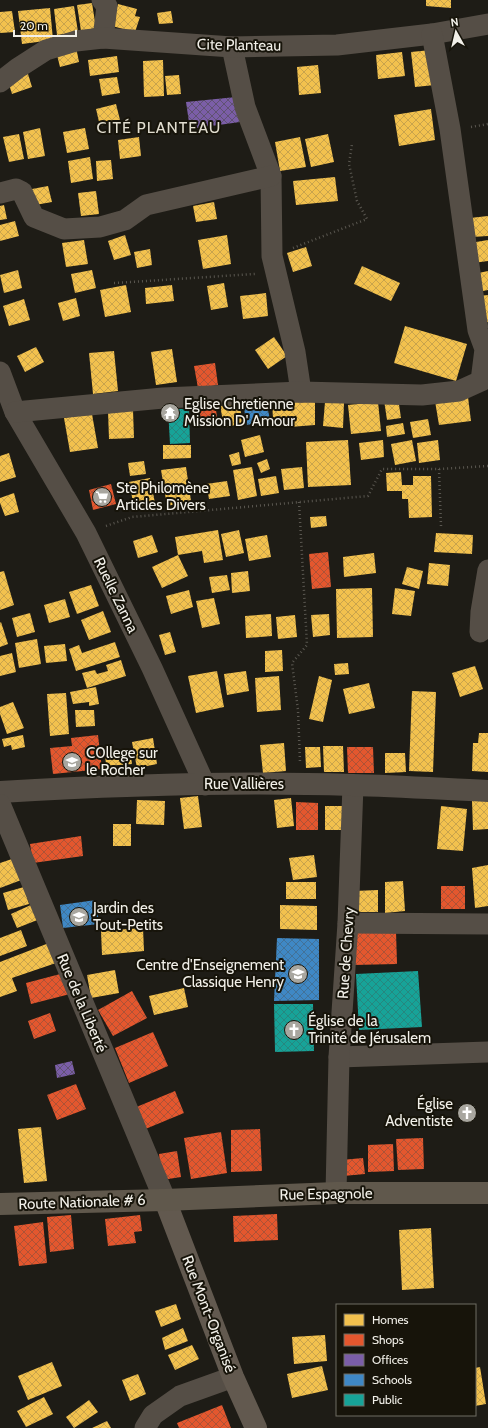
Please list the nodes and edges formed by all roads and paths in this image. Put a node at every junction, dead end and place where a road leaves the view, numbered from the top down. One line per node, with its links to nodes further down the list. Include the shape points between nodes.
1 (108, 2): 4 (street)
2 (488, 24): 3 (street, Cite Planteau)
3 (432, 34): 5 (street, Cite Planteau, via 337,45); 13 (street, via 450,129 478,330 485,349)
4 (103, 38): 5 (street, Cite Planteau); 6 (street, Cite Planteau, via 76,41 46,50)
5 (232, 47): 8 (street, via 245,107)
6 (0, 82)
7 (352, 144): 10 (path, via 349,164 357,201 367,219)
8 (271, 176): 9 (street, via 146,205 125,220 100,227 64,229 34,217 22,192 16,189); 10 (street)
9 (0, 193)
10 (274, 264): 11 (path); 14 (street, via 295,352)
11 (114, 283)
12 (0, 372): 15 (street, Ruelle Zanna)
13 (481, 390): 14 (street, via 422,395)
14 (301, 392): 15 (street, via 163,398)
15 (15, 412): 20 (street, Ruelle Zanna)
16 (488, 466): 17 (path)
17 (439, 469): 18 (path, via 382,469 368,496); 19 (path)
18 (299, 502): 20 (path, via 132,517); 24 (path, via 307,645 292,662 298,710)
19 (441, 526)
20 (86, 532): 23 (street, Ruelle Zanna)
21 (488, 570): 22 (street)
22 (480, 632)
23 (205, 784): 24 (street, Rue Vallières); 27 (street, Rue Vallières)
24 (301, 784): 25 (street, Rue Vallières)
25 (353, 785): 26 (street, Rue Vallières); 29 (street, Rue de Chevry)
26 (488, 791)
27 (0, 792)
28 (0, 806): 35 (street, Rue de la Liberté)
29 (348, 923): 30 (street); 32 (street, Rue de Chevry)
30 (488, 924)
31 (488, 1052): 32 (street)
32 (339, 1057): 33 (street, Rue de Chevry)
33 (336, 1193): 34 (main road, Rue Espagnole); 35 (main road, Rue Espagnole)
34 (488, 1193)
35 (165, 1200): 36 (main road, Route Nationale # 6); 37 (main road, Rue Mont-Organisé)
36 (0, 1204)
37 (233, 1377): 38 (street, via 180,1396 153,1416); 39 (main road, Rue Mont-Organisé)
38 (145, 1428)
39 (256, 1428)

